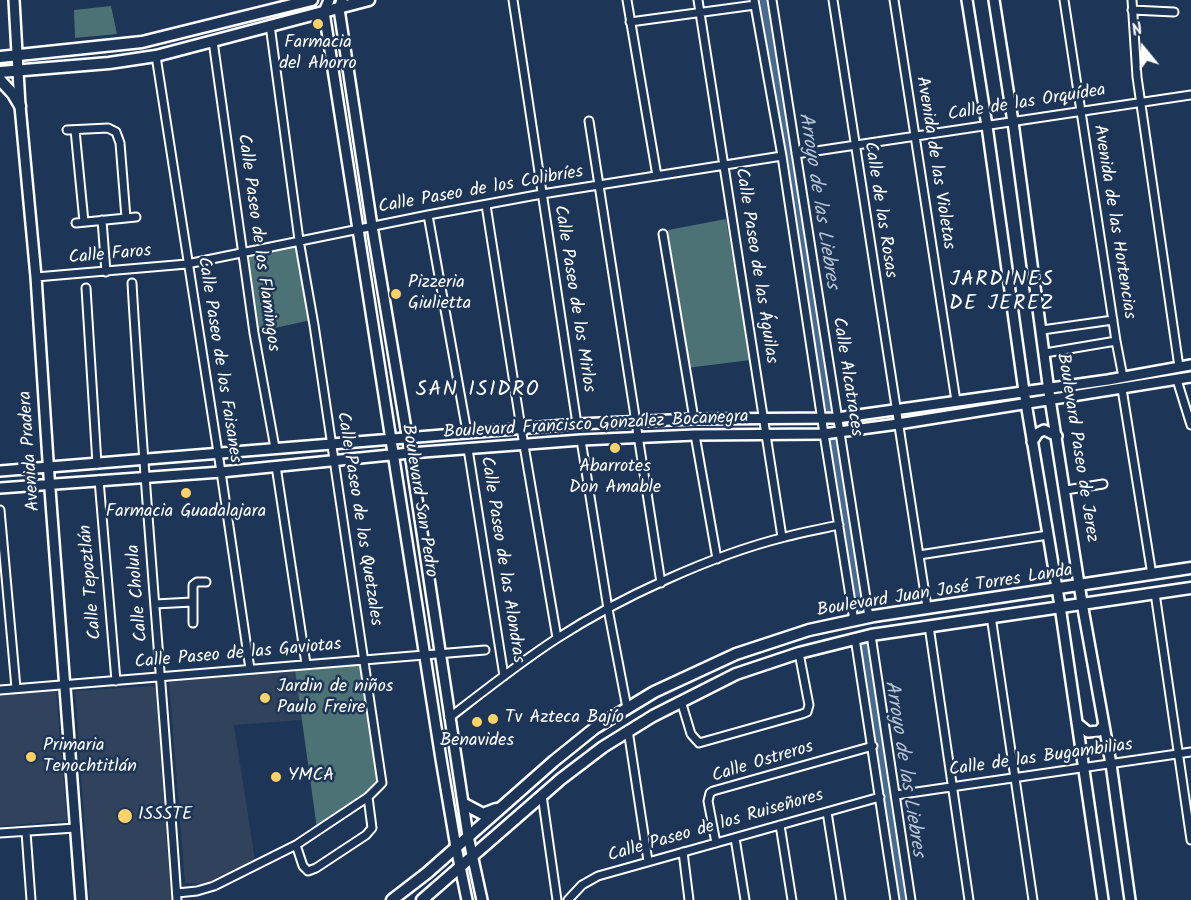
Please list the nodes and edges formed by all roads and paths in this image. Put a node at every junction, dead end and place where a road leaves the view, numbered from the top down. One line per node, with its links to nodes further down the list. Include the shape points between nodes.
1 (14, 0): 24 (main road, Avenida Pradera)
2 (312, 0): 24 (main road, via 142,42)
3 (329, 0): 18 (main road)
4 (369, 0): 16 (main road)
5 (513, 0): 44 (street, Calle Paseo de los Mirlos)
6 (627, 0): 21 (street)
7 (698, 0): 19 (street, Calle Paseo de las Águilas)
8 (772, 0): 39 (street, Calle Alcatraces)
9 (833, 0): 38 (street, Calle de las Rosas)
10 (894, 0): 37 (street, Avenida de las Violetas)
11 (967, 0): 36 (main road)
12 (994, 0): 35 (main road, Boulevard Paseo de Jerez)
13 (1064, 0): 33 (street, Avenida de las Hortencias)
14 (1132, 0): 17 (street)
15 (755, 3): 19 (street); 40 (street)
16 (340, 4): 18 (main road); 52 (main road, Boulevard San Pedro)
17 (1132, 10): 20 (street); 31 (street)
18 (324, 12): 22 (main road); 53 (main road, Boulevard San Pedro)
19 (700, 12): 21 (street); 41 (street, Calle Paseo de las Águilas)
20 (1174, 12)
21 (630, 22): 42 (street)
22 (270, 25): 23 (main road); 55 (street, Calle Paseo de los Quetzales)
23 (213, 40): 25 (main road); 56 (street, Calle Paseo de los Flamingos)
24 (17, 56): 26 (main road); 28 (main road, Avenida Pradera)
25 (156, 56): 28 (main road); 57 (street, Calle Paseo de los Faisanes)
26 (0, 57)
27 (0, 72): 28 (main road)
28 (18, 72): 32 (main road, Avenida Pradera)
29 (0, 80): 32 (main road)
30 (1191, 95): 31 (street, Calle de las Orquídea)
31 (1140, 102): 33 (street, Calle de las Orquídea); 67 (street)
32 (20, 106): 59 (main road, Avenida Pradera)
33 (1081, 111): 35 (street, Calle de las Orquídea); 62 (street, Avenida de las Hortencias)
34 (590, 121): 43 (street)
35 (1013, 122): 36 (street, Calle de las Orquídea); 63 (main road, Boulevard Paseo de Jerez)
36 (987, 126): 37 (street, Calle de las Orquídea); 73 (main road)
37 (915, 136): 38 (street, Calle de las Orquídea); 75 (street, Avenida de las Violetas)
38 (854, 144): 39 (street, Calle de las Orquídea); 77 (street, Calle de las Rosas)
39 (796, 154): 79 (street, Calle Alcatraces)
40 (782, 156): 41 (street, Calle Paseo de los Colibríes); 80 (street)
41 (725, 166): 42 (street, Calle Paseo de los Colibríes); 78 (street, Calle Paseo de las Águilas)
42 (657, 176): 43 (street, Calle Paseo de los Colibríes)
43 (600, 185): 44 (street, Calle Paseo de los Colibríes); 82 (street)
44 (542, 194): 45 (street, Calle Paseo de los Colibríes); 83 (street, Calle Paseo de los Mirlos)
45 (486, 205): 46 (street, Calle Paseo de los Colibríes); 86 (street)
46 (428, 215): 52 (street, Calle Paseo de los Colibríes); 87 (street)
47 (136, 217): 48 (street)
48 (126, 218): 49 (street); 50 (street, via 116,132 108,128 71,130)
49 (102, 220): 50 (street); 58 (street)
50 (84, 222): 51 (street)
51 (76, 223)
52 (372, 226): 53 (street, Calle Paseo de los Colibríes); 93 (main road, Boulevard San Pedro)
53 (358, 228): 55 (street, Calle Paseo de los Colibríes); 95 (main road, Boulevard San Pedro)
54 (663, 234): 81 (street)
55 (299, 240): 56 (street, Calle Paseo de los Colibríes); 98 (street, Calle Paseo de los Quetzales)
56 (243, 252): 57 (street, Calle Paseo de los Colibríes); 100 (street, Calle Paseo de los Flamingos)
57 (187, 264): 58 (street, Calle Faros); 103 (street, Calle Paseo de los Faisanes)
58 (106, 272): 59 (street, Calle Faros)
59 (36, 277): 109 (main road, Avenida Pradera)
60 (132, 283): 105 (street, Calle Cholula)
61 (86, 288): 107 (street)
62 (1113, 320): 63 (street); 64 (street, Avenida de las Hortencias)
63 (1042, 330): 65 (main road, Boulevard Paseo de Jerez)
64 (1116, 341): 65 (street); 68 (street, Avenida de las Hortencias)
65 (1045, 353): 71 (main road, Boulevard Paseo de Jerez)
66 (1191, 366): 67 (main road, Boulevard Francisco González Bocanegra)
67 (1179, 367): 68 (main road, Boulevard Francisco González Bocanegra)
68 (1123, 377): 71 (main road, Boulevard Francisco González Bocanegra)
69 (1191, 377): 70 (main road, Boulevard Francisco González Bocanegra)
70 (1177, 380): 72 (main road, Boulevard Francisco González Bocanegra); 85 (street)
71 (1049, 387): 73 (main road, Boulevard Francisco González Bocanegra); 74 (main road, Boulevard Paseo de Jerez)
72 (1122, 389): 74 (main road, Boulevard Francisco González Bocanegra); 125 (street)
73 (1023, 391): 75 (main road, Boulevard Francisco González Bocanegra); 76 (main road)
74 (1050, 399): 76 (main road, Boulevard Francisco González Bocanegra); 92 (main road, Boulevard Paseo de Jerez)
75 (956, 401): 77 (main road, Boulevard Francisco González Bocanegra)
76 (1026, 403): 84 (main road, Boulevard Francisco González Bocanegra); 97 (main road)
77 (896, 410): 79 (main road, Boulevard Francisco González Bocanegra); 84 (street, Calle de las Rosas)
78 (763, 417): 80 (main road, Boulevard Francisco González Bocanegra); 81 (main road, Boulevard Francisco González Bocanegra); 89 (street, Calle Paseo de las Águilas)
79 (837, 417): 80 (main road, Boulevard Francisco González Bocanegra); 88 (street, Calle Alcatraces)
80 (822, 418): 90 (street)
81 (694, 419): 82 (main road, Boulevard Francisco González Bocanegra)
82 (637, 421): 83 (main road, Boulevard Francisco González Bocanegra); 94 (street)
83 (577, 424): 86 (main road, Boulevard Francisco González Bocanegra)
84 (898, 424): 88 (main road, Boulevard Francisco González Bocanegra); 122 (street, Calle de las Rosas)
85 (1191, 425)
86 (521, 428): 87 (main road, Boulevard Francisco González Bocanegra); 99 (street)
87 (467, 432): 93 (main road, Boulevard Francisco González Bocanegra)
88 (840, 432): 90 (main road, Boulevard Francisco González Bocanegra); 139 (street, Calle Alcatraces)
89 (766, 434): 90 (main road, Boulevard Francisco González Bocanegra); 91 (main road, Boulevard Francisco González Bocanegra); 121 (street, Calle Paseo de las Águilas)
90 (824, 434): 119 (street)
91 (695, 435): 94 (main road, Boulevard Francisco González Bocanegra); 123 (street)
92 (1057, 436): 97 (main road, via 1044,430); 117 (main road, Boulevard Paseo de Jerez)
93 (407, 438): 95 (main road, Boulevard Francisco González Bocanegra); 102 (main road, Boulevard San Pedro)
94 (639, 438): 96 (main road, Boulevard Francisco González Bocanegra); 127 (street)
95 (392, 439): 98 (main road, Boulevard Francisco González Bocanegra); 104 (main road, Boulevard San Pedro)
96 (582, 440): 99 (main road, Boulevard Francisco González Bocanegra); 137 (street)
97 (1032, 442): 120 (main road)
98 (332, 444): 100 (main road, Boulevard Francisco González Bocanegra); 106 (street, Calle Paseo de los Quetzales)
99 (524, 445): 101 (main road, Boulevard Francisco González Bocanegra); 144 (street)
100 (275, 448): 103 (main road, Boulevard Francisco González Bocanegra)
101 (468, 449): 102 (main road, Boulevard Francisco González Bocanegra); 153 (street, Calle Paseo de las Alondras)
102 (410, 453): 104 (main road, Boulevard Francisco González Bocanegra); 148 (main road, Boulevard San Pedro)
103 (218, 454): 105 (main road, Boulevard Francisco González Bocanegra); 111 (street, Calle Paseo de los Faisanes)
104 (394, 454): 106 (main road, Boulevard Francisco González Bocanegra); 149 (main road, Boulevard San Pedro)
105 (143, 460): 107 (main road, Boulevard Francisco González Bocanegra); 112 (street, Calle Cholula)
106 (334, 460): 108 (main road, Boulevard Francisco González Bocanegra); 150 (street, Calle Paseo de los Quetzales)
107 (97, 464): 109 (main road, Boulevard Francisco González Bocanegra)
108 (276, 466): 111 (main road, Boulevard Francisco González Bocanegra); 151 (street)
109 (48, 468): 110 (main road, Boulevard Francisco González Bocanegra); 114 (main road, Avenida Pradera)
110 (0, 471)
111 (221, 472): 112 (main road, Boulevard Francisco González Bocanegra); 152 (street, Calle Paseo de los Faisanes)
112 (144, 478): 113 (main road, Boulevard Francisco González Bocanegra); 134 (street, Calle Cholula)
113 (99, 480): 114 (main road, Boulevard Francisco González Bocanegra); 155 (street, Calle Tepoztlán)
114 (49, 484): 116 (main road, Boulevard Francisco González Bocanegra); 156 (main road, Avenida Pradera)
115 (1103, 484): 117 (street)
116 (0, 488)
117 (1066, 490): 128 (main road, Boulevard Paseo de Jerez)
118 (0, 510): 157 (street)
119 (838, 525): 121 (street); 140 (street)
120 (1048, 536): 122 (street); 130 (main road)
121 (782, 537): 123 (street)
122 (919, 555): 136 (street, Calle de las Rosas)
123 (717, 559): 127 (street)
124 (1191, 568): 125 (main road, Boulevard Juan José Torres Landa)
125 (1152, 575): 128 (main road, Boulevard Juan José Torres Landa)
126 (206, 582): 132 (street, via 193,585)
127 (661, 583): 137 (street)
128 (1080, 586): 130 (main road, Boulevard Juan José Torres Landa); 133 (main road, Boulevard Paseo de Jerez)
129 (1191, 588): 131 (main road, Boulevard Juan José Torres Landa)
130 (1057, 589): 135 (main road); 136 (main road, Boulevard Juan José Torres Landa)
131 (1155, 593): 133 (main road, Boulevard Juan José Torres Landa); 167 (street)
132 (192, 602): 134 (street); 141 (street)
133 (1082, 603): 135 (main road, Boulevard Juan José Torres Landa); 163 (main road, Boulevard Paseo de Jerez)
134 (155, 604): 154 (street, Calle Cholula)
135 (1060, 606): 138 (main road, Boulevard Juan José Torres Landa); 162 (main road)
136 (927, 608): 139 (main road, Boulevard Juan José Torres Landa)
137 (608, 609): 144 (street); 160 (street)
138 (991, 616): 142 (main road, Boulevard Juan José Torres Landa); 172 (street)
139 (869, 617): 140 (main road, Boulevard Juan José Torres Landa)
140 (854, 621): 160 (main road, Boulevard Juan José Torres Landa, via 752,648 686,676)
141 (193, 623)
142 (928, 626): 143 (main road, Boulevard Juan José Torres Landa); 173 (street)
143 (871, 635): 145 (main road, Boulevard Juan José Torres Landa); 175 (street)
144 (557, 638): 153 (street)
145 (855, 638): 147 (main road, Boulevard Juan José Torres Landa); 165 (street)
146 (484, 650): 148 (street, Calle Paseo de las Gaviotas)
147 (799, 653): 159 (main road, Boulevard Juan José Torres Landa, via 736,674); 159 (street, via 807,712 699,743 691,734)
148 (439, 654): 149 (street, Calle Paseo de las Gaviotas); 161 (main road, Boulevard San Pedro)
149 (424, 655): 150 (street, Calle Paseo de las Gaviotas); 169 (main road, Boulevard San Pedro)
150 (365, 659): 151 (street, Calle Paseo de las Gaviotas); 177 (street, Calle Paseo de los Quetzales, via 382,783)
151 (306, 664): 152 (street, Calle Paseo de las Gaviotas)
152 (250, 669): 154 (street, Calle Paseo de las Gaviotas)
153 (504, 676): 161 (street)
154 (162, 677): 155 (street, Calle Paseo de las Gaviotas); 195 (street, Calle Cholula)
155 (116, 681): 156 (street, Calle Paseo de las Gaviotas)
156 (65, 685): 157 (street, Calle Paseo de las Gaviotas); 182 (main road, Avenida Pradera)
157 (16, 688): 158 (street, Calle Paseo de las Gaviotas)
158 (0, 690)
159 (681, 701): 164 (main road, Boulevard Juan José Torres Landa)
160 (627, 708): 179 (main road, Boulevard Juan José Torres Landa, via 554,760)
161 (449, 718): 168 (main road, Boulevard San Pedro)
162 (1077, 723): 163 (main road, via 1088,732 1099,731); 171 (main road)
163 (1104, 725): 170 (main road, Boulevard Paseo de Jerez)
164 (628, 730): 174 (main road, Boulevard Juan José Torres Landa); 193 (street)
165 (873, 746): 176 (street); 188 (street, Calle Ostreros, via 713,791 708,801)
166 (1191, 752): 167 (street, Calle de las Bugambilias)
167 (1179, 754): 170 (street, Calle de las Bugambilias); 187 (street)
168 (456, 756): 169 (main road); 178 (main road, Boulevard San Pedro)
169 (441, 759): 190 (main road, Boulevard San Pedro)
170 (1111, 764): 171 (street, Calle de las Bugambilias); 213 (main road, Boulevard Paseo de Jerez)
171 (1084, 769): 172 (street, Calle de las Bugambilias); 212 (main road)
172 (1014, 778): 173 (street, Calle de las Bugambilias); 211 (street)
173 (953, 786): 175 (street, Calle de las Bugambilias); 210 (street)
174 (542, 795): 192 (main road, Boulevard Juan José Torres Landa); 202 (street)
175 (896, 795): 209 (street)
176 (880, 797): 180 (street, Calle Paseo de los Ruiseñores); 208 (street)
177 (368, 798): 189 (street, Calle Paseo de los Quetzales); 189 (street, via 370,832 316,868 309,871 303,866)
178 (464, 804): 179 (main road, via 483,814); 185 (main road, Boulevard San Pedro)
179 (502, 807): 185 (main road, Boulevard Juan José Torres Landa)
180 (827, 812): 181 (street, Calle Paseo de los Ruiseñores); 207 (street)
181 (780, 825): 186 (street, Calle Paseo de los Ruiseñores); 206 (street)
182 (75, 828): 183 (street); 198 (main road, Avenida Pradera)
183 (26, 832): 184 (street); 197 (street)
184 (0, 833)
185 (468, 836): 190 (main road, Boulevard Juan José Torres Landa); 192 (main road, Boulevard San Pedro)
186 (735, 838): 188 (street, Calle Paseo de los Ruiseñores); 205 (street)
187 (1191, 840)
188 (716, 843): 191 (street, Calle Paseo de los Ruiseñores)
189 (296, 845): 195 (street, Calle Paseo de los Quetzales, via 214,886)
190 (456, 847): 194 (main road, Boulevard San Pedro); 199 (main road, Boulevard Juan José Torres Landa)
191 (683, 852): 193 (street, Calle Paseo de los Ruiseñores); 204 (street)
192 (472, 858): 194 (main road, Boulevard Juan José Torres Landa); 201 (main road, Boulevard San Pedro)
193 (648, 861): 203 (street, Calle Paseo de los Ruiseñores, via 590,880)
194 (460, 867): 196 (main road, Boulevard Juan José Torres Landa); 200 (main road, Boulevard San Pedro)
195 (177, 896)
196 (425, 899)
197 (31, 900)
198 (81, 900)
199 (392, 900)
200 (467, 900)
201 (482, 900)
202 (557, 900)
203 (568, 900)
204 (688, 900)
205 (745, 900)
206 (792, 900)
207 (841, 900)
208 (895, 900)
209 (911, 900)
210 (969, 900)
211 (1033, 900)
212 (1103, 900)
213 (1130, 900)

